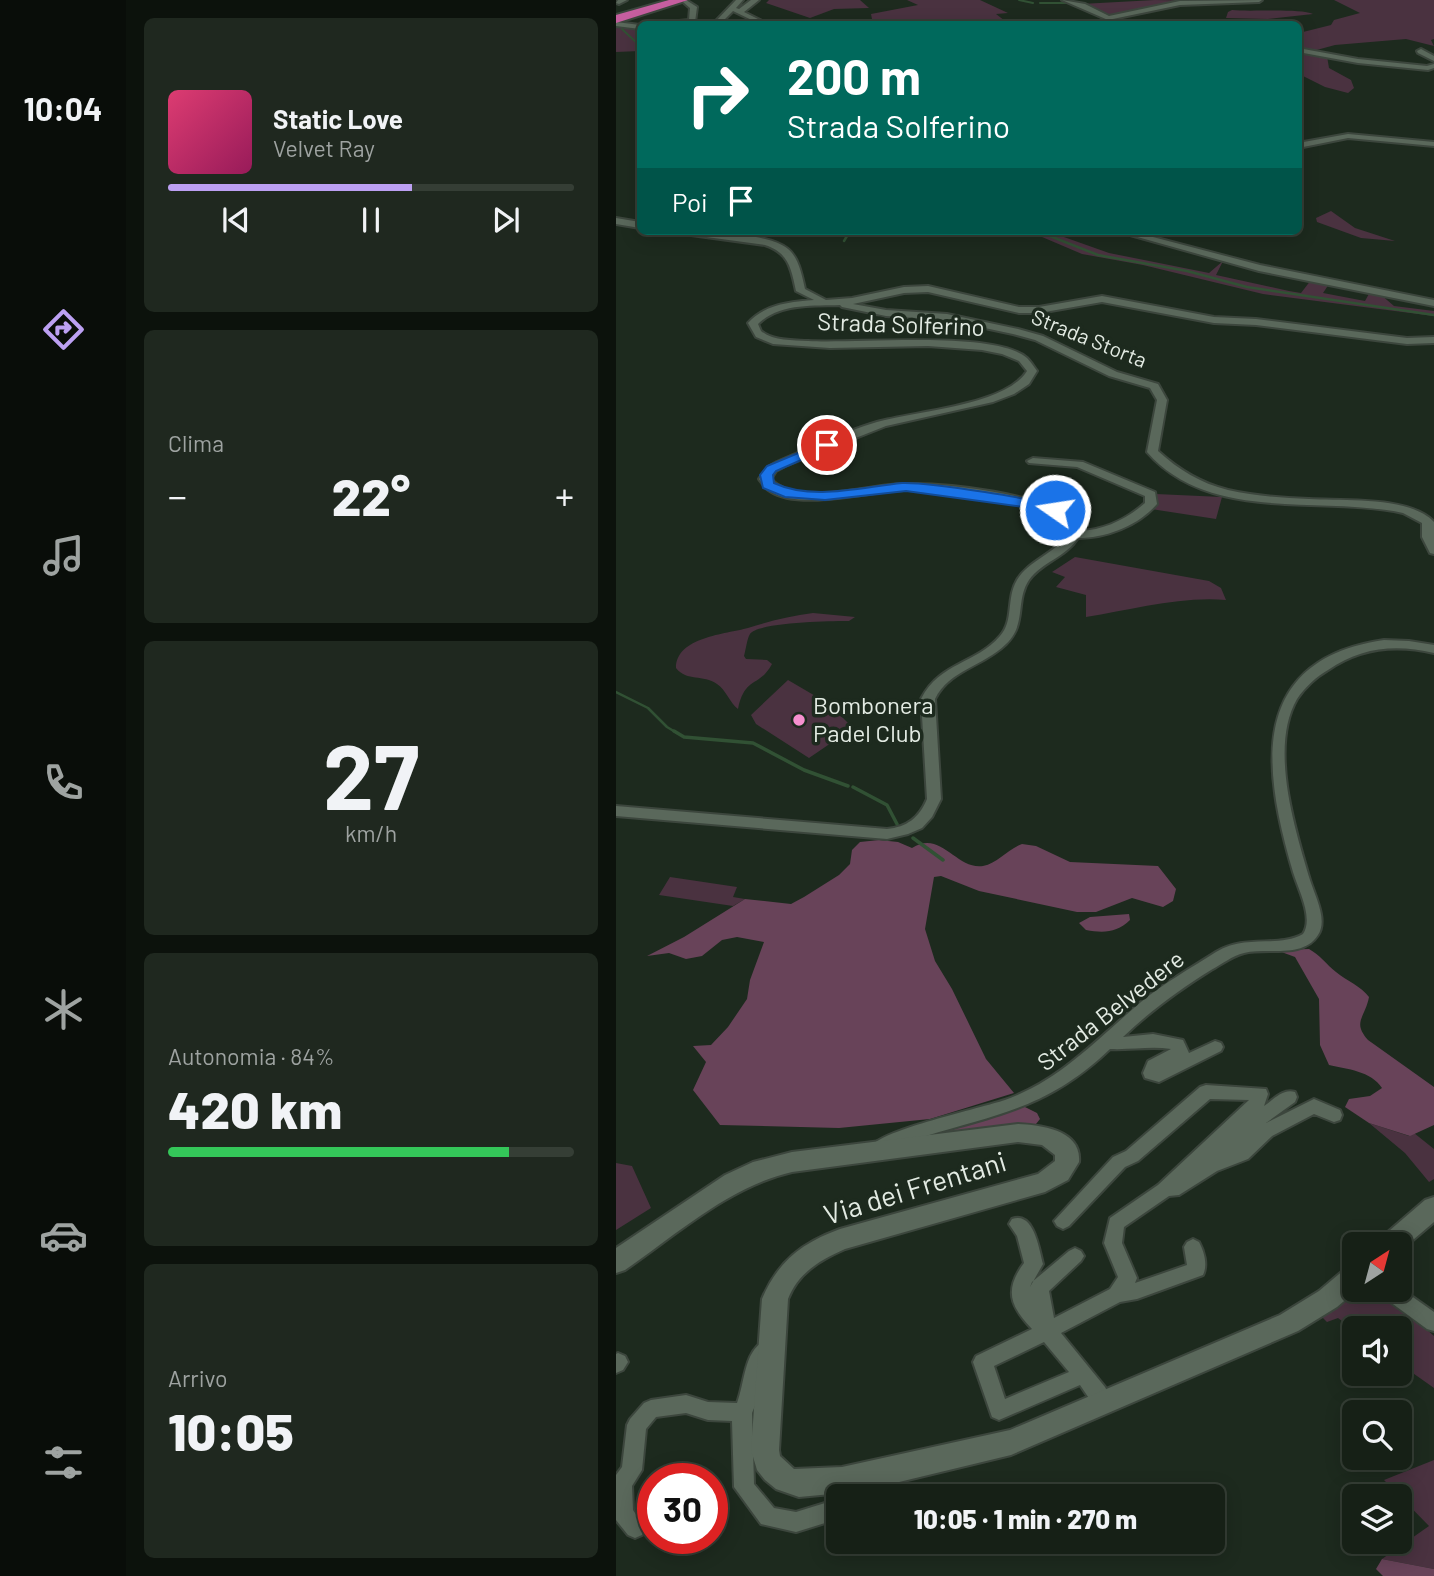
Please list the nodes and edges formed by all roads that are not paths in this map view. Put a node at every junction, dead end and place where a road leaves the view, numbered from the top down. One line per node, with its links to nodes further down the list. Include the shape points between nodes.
1 (740, 0): 6 (street)
2 (757, 0): 6 (street)
3 (1065, 0): 7 (street)
4 (1259, 0): 7 (street, via 1180,3)
5 (684, 1): 8 (street, via 694,7); 12 (highway)
6 (736, 10): 9 (street); 10 (street)
7 (1101, 17): 11 (street)
8 (692, 21)
9 (720, 21)
10 (759, 21)
11 (1112, 21)
12 (616, 22): 13 (street)
13 (637, 26)
14 (1302, 51): 17 (street, via 1358,61)
15 (1421, 51): 16 (street)
16 (1434, 59)
17 (1434, 66)
18 (1434, 144): 19 (street, via 1348,136)
19 (1302, 145)
20 (616, 221): 21 (street)
21 (637, 224)
22 (713, 235): 24 (street, via 770,243 784,250 796,268 801,291)
23 (1135, 235): 25 (street, via 1259,268)
24 (830, 302): 26 (street, Strada Solferino, via 918,289 1028,310 1102,299 1214,320); 28 (street, Strada Solferino, via 771,309 753,323 755,331 762,338 785,342 931,343 997,349 1027,362 1031,377 1013,391 883,424 790,460 772,468 766,475 768,485 796,495 906,487 1032,504 1066,515 1075,526); 29 (street, Strada Storta, via 976,322 1039,338 1113,374 1154,386 1162,400 1152,452 1180,474 1245,498 1412,512 1427,522)
25 (1434, 303)
26 (1434, 340)
27 (1033, 461): 28 (street, via 1079,464 1151,494 1152,504 1141,514 1093,535)
28 (1074, 534): 31 (street, via 1063,551 1021,583 1016,622 1007,637 949,673 931,691 934,799 929,812 912,828 887,834)
29 (1434, 550)
30 (1434, 649): 32 (street, Strada Belvedere, via 1395,643 1355,650 1315,672 1286,709 1279,738 1281,782 1315,920 1310,937 1300,943 1231,950 1159,997)
31 (616, 811)
32 (1105, 1043): 33 (street, via 1153,1040 1177,1044 1181,1052 1154,1066 1151,1073 1159,1076); 36 (street, Strada Belvedere, via 1072,1073 1034,1096 926,1128)
33 (1215, 1047)
34 (1289, 1097): 37 (street, via 1252,1124)
35 (1334, 1115): 37 (street, via 1314,1106 1266,1132 1242,1154)
36 (871, 1152): 45 (main road, Via dei Frentani, via 761,1169 734,1182); 51 (main road, Via dei Frentani, via 1018,1133 1051,1138 1069,1156 1060,1175 1045,1182 840,1240 810,1253 780,1283)
37 (1210, 1167): 38 (street, via 1175,1190)
38 (1164, 1190): 40 (street, via 1256,1105 1260,1094 1206,1091 1132,1156 1119,1162); 47 (street, via 1116,1223 1113,1243 1128,1278)
39 (1434, 1207): 42 (main road)
40 (1063, 1221)
41 (1018, 1224): 50 (street, via 1034,1264 1018,1289 1026,1311)
42 (1405, 1232)
43 (1193, 1247): 47 (street, via 1197,1269 1138,1292)
44 (1075, 1256): 50 (street, via 1039,1288)
45 (616, 1262)
46 (1342, 1286): 53 (main road, Via dei Frentani, via 1289,1323)
47 (1117, 1295): 50 (street)
48 (1405, 1302): 49 (street)
49 (1434, 1323)
50 (1047, 1331): 52 (street); 52 (street, via 984,1362 999,1411)
51 (771, 1344): 54 (street, via 753,1369 749,1402); 56 (main road, Via dei Frentani, via 765,1450 775,1471 799,1484)
52 (1083, 1375): 53 (street)
53 (1104, 1404): 56 (main road, Via dei Frentani, via 1011,1442)
54 (742, 1412): 55 (street, via 708,1411 686,1404 651,1409 637,1425); 58 (street, via 744,1487 768,1517 796,1522)
55 (624, 1469): 59 (street, via 623,1513)
56 (895, 1469): 57 (street)
57 (884, 1484)
58 (826, 1513)
59 (635, 1528)

